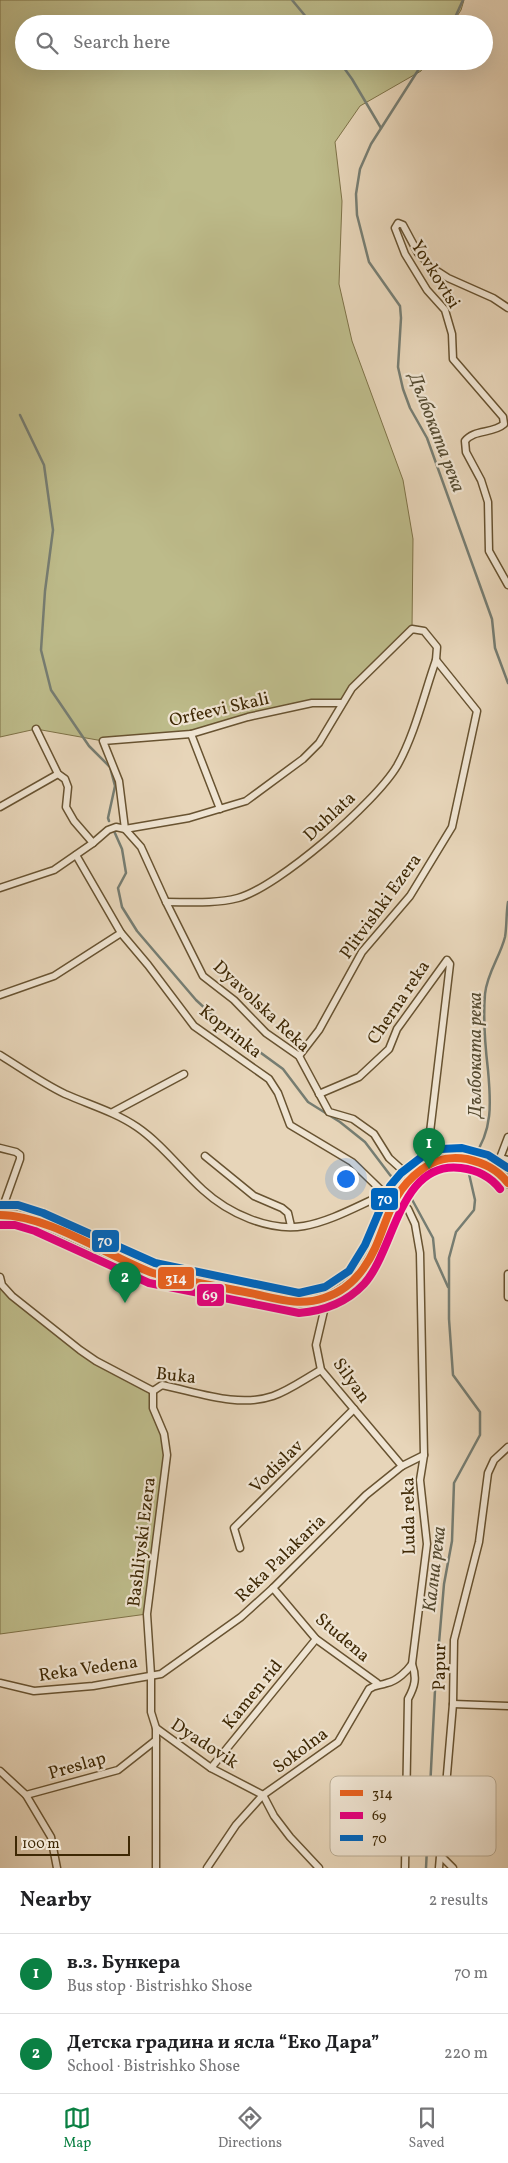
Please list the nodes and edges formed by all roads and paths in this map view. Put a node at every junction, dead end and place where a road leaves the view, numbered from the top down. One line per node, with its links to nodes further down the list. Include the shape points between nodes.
1 (508, 308): 2 (street, Yovkovtsi, via 434,269 418,253 408,230 398,223 395,228 404,254 427,290 445,310 452,334 453,359 503,417 504,424 499,428 469,436 465,441 466,452 488,502 489,551)
2 (508, 585)
3 (436, 660): 4 (street, via 437,647 433,641 424,631 412,629); 14 (street, Duhlata, via 405,751 396,768 379,790 310,854 273,881 239,898); 18 (street, Plitvishki Ezera, via 477,712 452,828 410,896 362,952 319,1030)
4 (341, 702): 6 (street, Orfeevi Skali, via 312,703); 9 (street, via 319,743 303,759 246,801)
5 (36, 728): 7 (street)
6 (191, 734): 9 (street); 10 (street, Orfeevi Skali, via 103,741 119,781)
7 (58, 774): 8 (street); 11 (street, via 68,787 66,807)
8 (0, 808)
9 (220, 809): 10 (street)
10 (125, 829): 11 (street, via 116,827 108,830); 14 (street, Dyavolska Reka, via 141,848)
11 (93, 843): 12 (street)
12 (76, 855): 13 (street, via 54,870); 15 (street, Koprinka)
13 (0, 888)
14 (166, 902): 18 (street, Dyavolska Reka, via 203,976 234,1000 266,1033)
15 (121, 933): 16 (street, via 54,976); 31 (street, Koprinka, via 194,1026 269,1079 278,1092 290,1125 352,1162)
16 (0, 995)
17 (0, 1055): 21 (street, via 66,1094)
18 (298, 1056): 20 (street, Dyavolska Reka)
19 (184, 1074): 21 (street)
20 (319, 1094): 27 (street, Cherna reka, via 359,1077 389,1049 397,1029 447,960 450,964); 29 (street, Dyavolska Reka, via 329,1112 353,1119 374,1134 389,1158)
21 (114, 1112): 34 (street, via 140,1129 224,1206 266,1223)
22 (508, 1137): 25 (street)
23 (0, 1148): 33 (street, via 16,1152 20,1159)
24 (204, 1156): 34 (street, via 254,1196 282,1208 288,1213)
25 (500, 1158): 26 (street); 28 (street)
26 (508, 1160)
27 (426, 1166): 28 (street, via 449,1157); 29 (street)
28 (495, 1168): 30 (street)
29 (410, 1177): 32 (street)
30 (508, 1182)
31 (385, 1194): 32 (street); 34 (street, via 323,1220)
32 (396, 1196): 38 (street, via 368,1260 356,1277); 43 (street, Luda reka, via 408,1209 415,1224 420,1253)
33 (0, 1214): 38 (street, via 39,1222 133,1266 168,1278 286,1302 313,1302)
34 (291, 1226)
35 (508, 1274): 37 (street)
36 (0, 1277): 40 (street, Buka, via 2,1285 12,1296 80,1350)
37 (508, 1297)
38 (327, 1298): 39 (street, Silyan, via 316,1344)
39 (321, 1370): 40 (street, Buka, via 274,1395 258,1399 236,1400 162,1385); 41 (street, Silyan)
40 (153, 1391): 49 (street, Bashliyski Ezera, via 153,1408 164,1434 167,1455 147,1598)
41 (354, 1409): 44 (street, Silyan); 45 (street, Vodislav, via 234,1528)
42 (508, 1448): 52 (street, Papur, via 494,1460 488,1473 479,1542 454,1640)
43 (424, 1455): 44 (street, Reka Palakaria); 48 (street, Luda reka, via 420,1480 427,1544)
44 (402, 1466): 46 (street, Reka Palakaria, via 366,1495)
45 (240, 1548)
46 (273, 1588): 47 (street, Studena); 49 (street, Reka Palakaria, via 233,1623 160,1674)
47 (316, 1639): 51 (street, Studena); 56 (street, Kamen rid)
48 (412, 1664): 51 (street, via 388,1684); 58 (street, Luda reka, via 416,1674 408,1699)
49 (151, 1674): 50 (street, Reka Vedena, via 93,1686 34,1691); 54 (street, Bashliyski Ezera, via 151,1712)
50 (0, 1683)
51 (377, 1683): 61 (street, Sokolna, via 369,1689 338,1742)
52 (453, 1704): 53 (street); 59 (street, Papur)
53 (508, 1706)
54 (156, 1728): 55 (street); 56 (street, Dyadovik)
55 (156, 1740): 60 (street, Preslap, via 118,1770); 65 (street)
56 (212, 1768): 61 (street, Dyadovik)
57 (0, 1771): 60 (street)
58 (407, 1776)
59 (447, 1776)
60 (26, 1795): 64 (street, via 51,1837)
61 (263, 1795): 63 (street, via 274,1816); 66 (street, Sokolna, via 236,1825)
62 (441, 1856): 67 (street, Papur); 68 (street)
63 (315, 1867)
64 (57, 1868)
65 (156, 1868)
66 (207, 1868)
67 (439, 1868)
68 (453, 1868)

